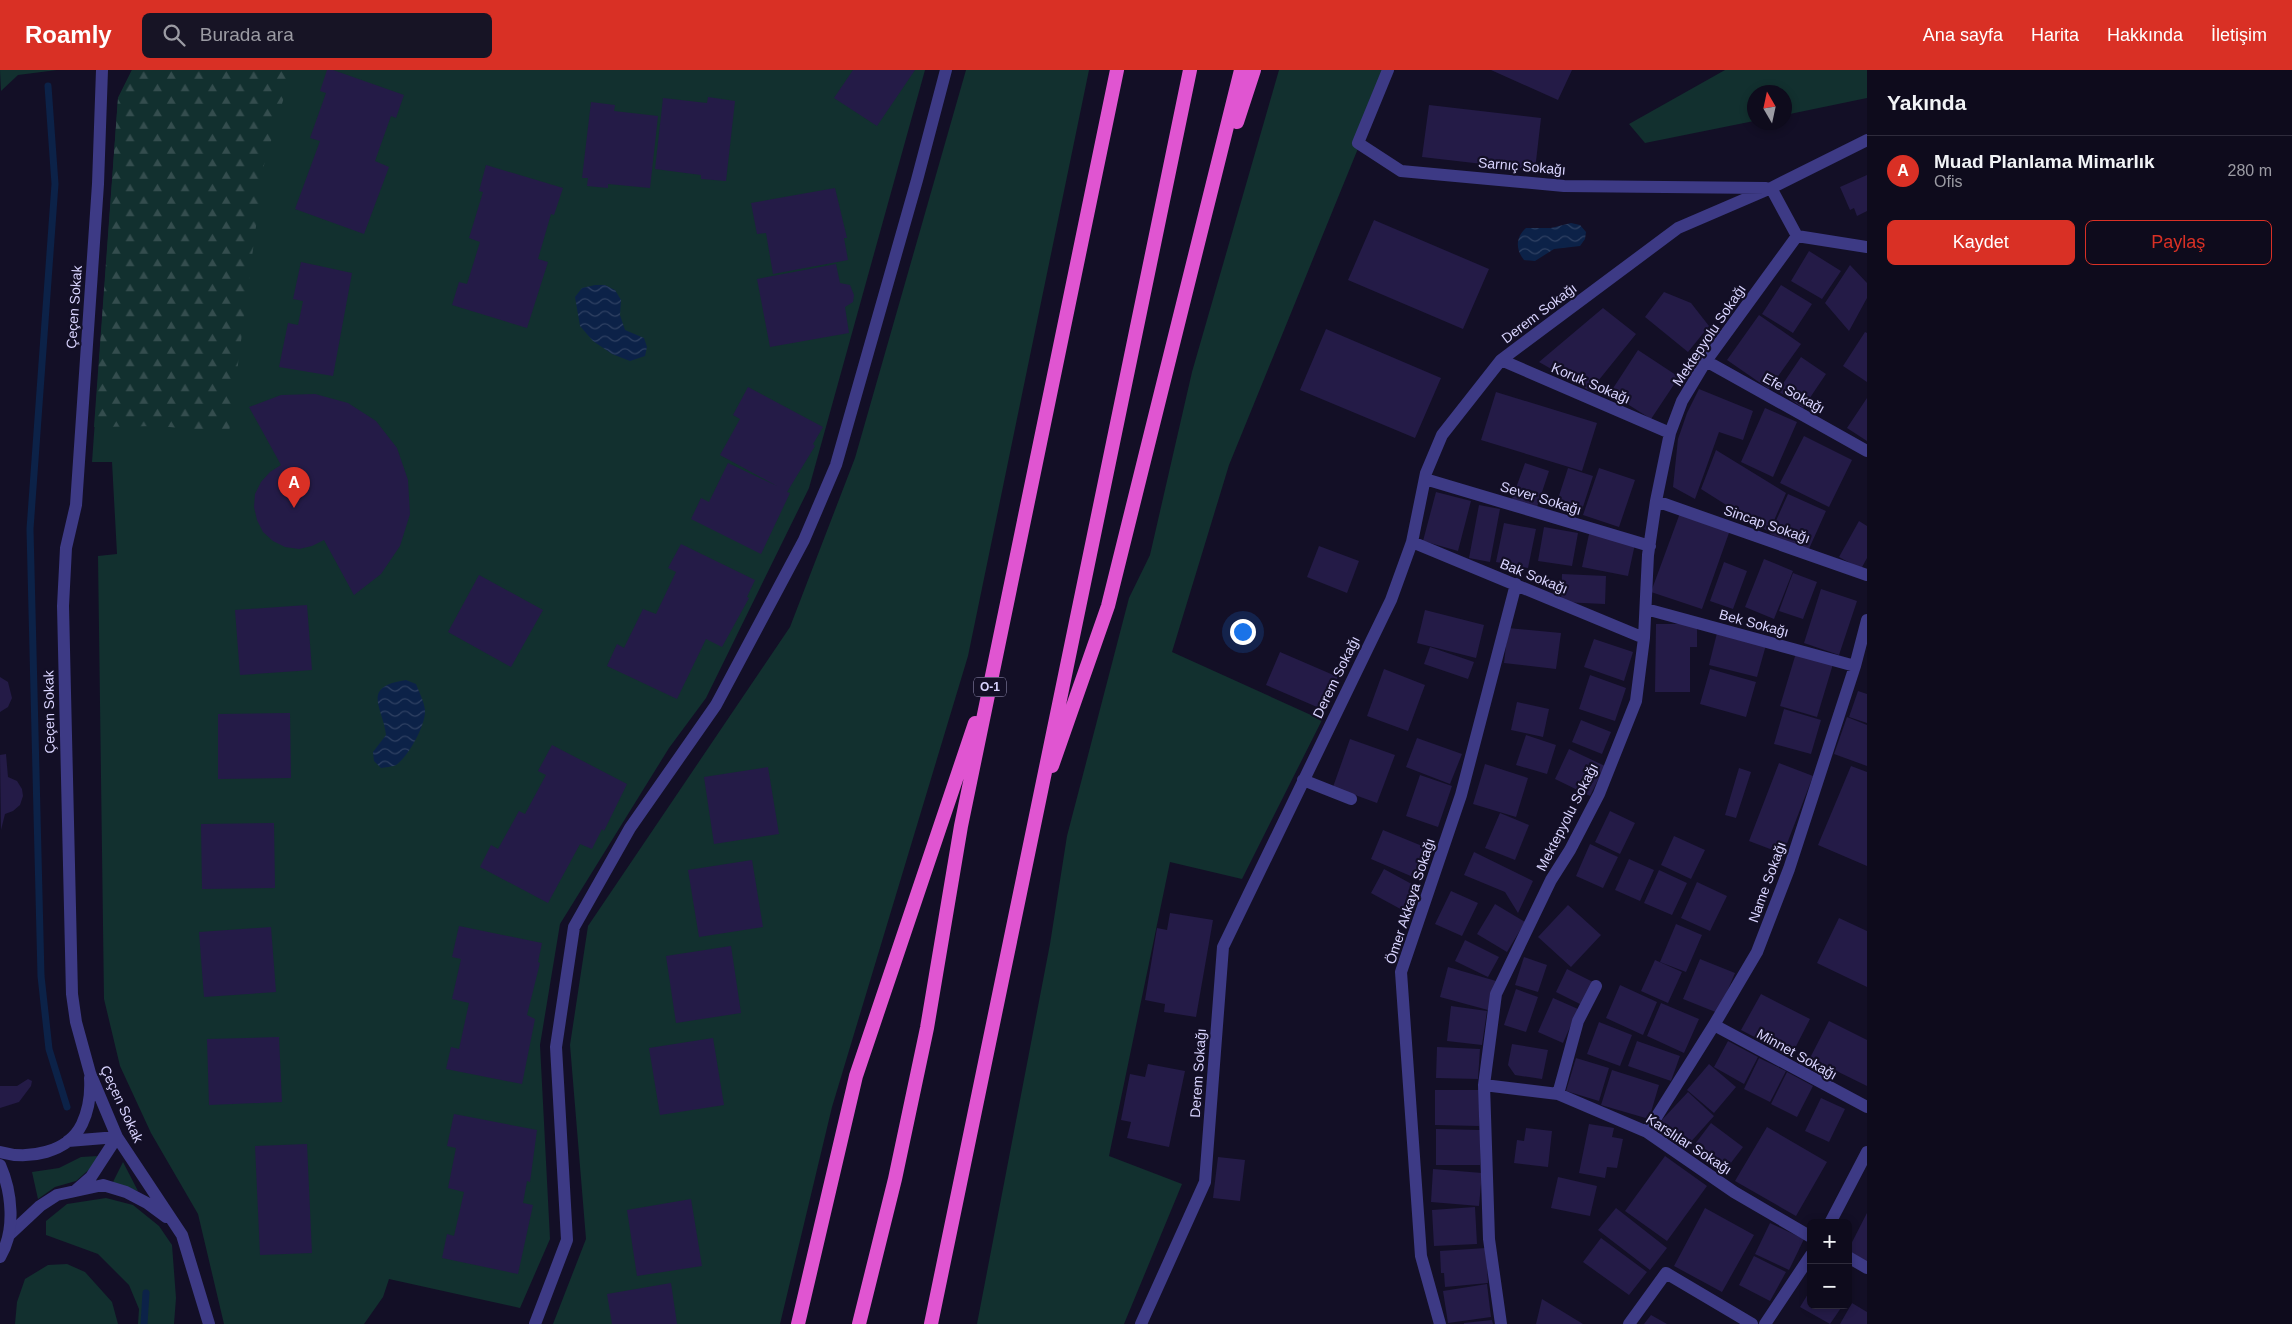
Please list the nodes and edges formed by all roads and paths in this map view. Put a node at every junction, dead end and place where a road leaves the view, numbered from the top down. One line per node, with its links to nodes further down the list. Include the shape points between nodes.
1 (102, 70): 33 (street, Çeçen Sokak, via 98,184 76,495 66,548 62,606 72,994)
2 (946, 70): 54 (street, via 836,465 804,540 716,705 630,828 574,928 556,1047 567,1240)
3 (1118, 70): 26 (highway, O-1)
4 (1190, 70): 30 (highway)
5 (1241, 70): 10 (highway)
6 (1254, 70): 10 (highway)
7 (1388, 70): 9 (street, Sarnıç Sokağı, via 1358,143 1401,170 1564,186)
8 (1867, 140): 9 (street, Derem Sokağı)
9 (1771, 188): 11 (street); 13 (street, Derem Sokağı, via 1678,228)
10 (1207, 210): 30 (highway, via 1108,606)
11 (1797, 236): 12 (street); 14 (street, Mektepyolu Sokağı)
12 (1867, 247)
13 (1501, 360): 15 (street, Koruk Sokağı); 17 (street, Derem Sokağı, via 1442,435)
14 (1706, 361): 15 (street, Mektepyolu Sokağı, via 1682,401); 16 (street, Efe Sokağı)
15 (1670, 433): 18 (street, Mektepyolu Sokağı)
16 (1867, 451)
17 (1425, 479): 19 (street, Derem Sokağı); 20 (street, Sever Sokağı)
18 (1656, 501): 20 (street, Mektepyolu Sokağı); 21 (street, Sincap Sokağı)
19 (1412, 542): 22 (street, Bak Sokağı); 28 (street, Derem Sokağı, via 1390,600)
20 (1650, 546): 23 (street, Mektepyolu Sokağı)
21 (1867, 575)
22 (1516, 584): 25 (street, Bak Sokağı); 60 (street, Ömer Akkaya Sokağı, via 1461,795 1401,972 1421,1256)
23 (1646, 609): 25 (street, Mektepyolu Sokağı); 27 (street, Bek Sokağı)
24 (1867, 620): 27 (street, Name Sokağı)
25 (1644, 638): 34 (street, Mektepyolu Sokağı, via 1636,701 1599,794 1551,880 1496,994)
26 (995, 663): 55 (highway, via 856,1076); 56 (highway, O-1, via 961,826 927,1028 895,1179)
27 (1855, 666): 32 (street, Name Sokağı, via 1768,925 1757,952)
28 (1303, 780): 29 (street); 59 (street, Derem Sokağı, via 1223,947 1205,1182)
29 (1351, 799)
30 (1034, 818): 52 (highway)
31 (1596, 986): 35 (street, via 1578,1021)
32 (1714, 1025): 36 (street, Minnet Sokağı); 37 (street, Name Sokağı)
33 (90, 1073): 38 (street, Çeçen Sokak); 39 (street, via 88,1108 81,1126)
34 (1484, 1085): 35 (street, Karslılar Sokağı); 61 (street, Mektepyolu Sokağı, via 1488,1239)
35 (1558, 1094): 37 (street, Karslılar Sokağı)
36 (1867, 1107)
37 (1647, 1132): 47 (street, Karslılar Sokağı, via 1734,1192)
38 (118, 1136): 39 (street); 43 (street, via 91,1177); 46 (street, Çeçen Sokak)
39 (68, 1141): 40 (street, via 46,1152 28,1156)
40 (0, 1152)
41 (1867, 1152): 44 (street)
42 (0, 1165): 45 (street, via 7,1188)
43 (75, 1191): 45 (street, via 57,1195 40,1206); 46 (street, via 103,1185 126,1192 165,1216)
44 (1832, 1219)
45 (10, 1234): 48 (street)
46 (182, 1235): 53 (street, Çeçen Sokak)
47 (1807, 1235)
48 (0, 1257)
49 (1852, 1259): 51 (street)
50 (1807, 1261): 64 (street)
51 (1867, 1268)
52 (938, 1292): 57 (highway); 58 (highway)
53 (209, 1324)
54 (535, 1324)
55 (798, 1324)
56 (859, 1324)
57 (931, 1324)
58 (936, 1324)
59 (1141, 1324)
60 (1440, 1324)
61 (1501, 1324)
62 (1629, 1324): 63 (street, via 1666,1273)
63 (1752, 1324)
64 (1765, 1324)

